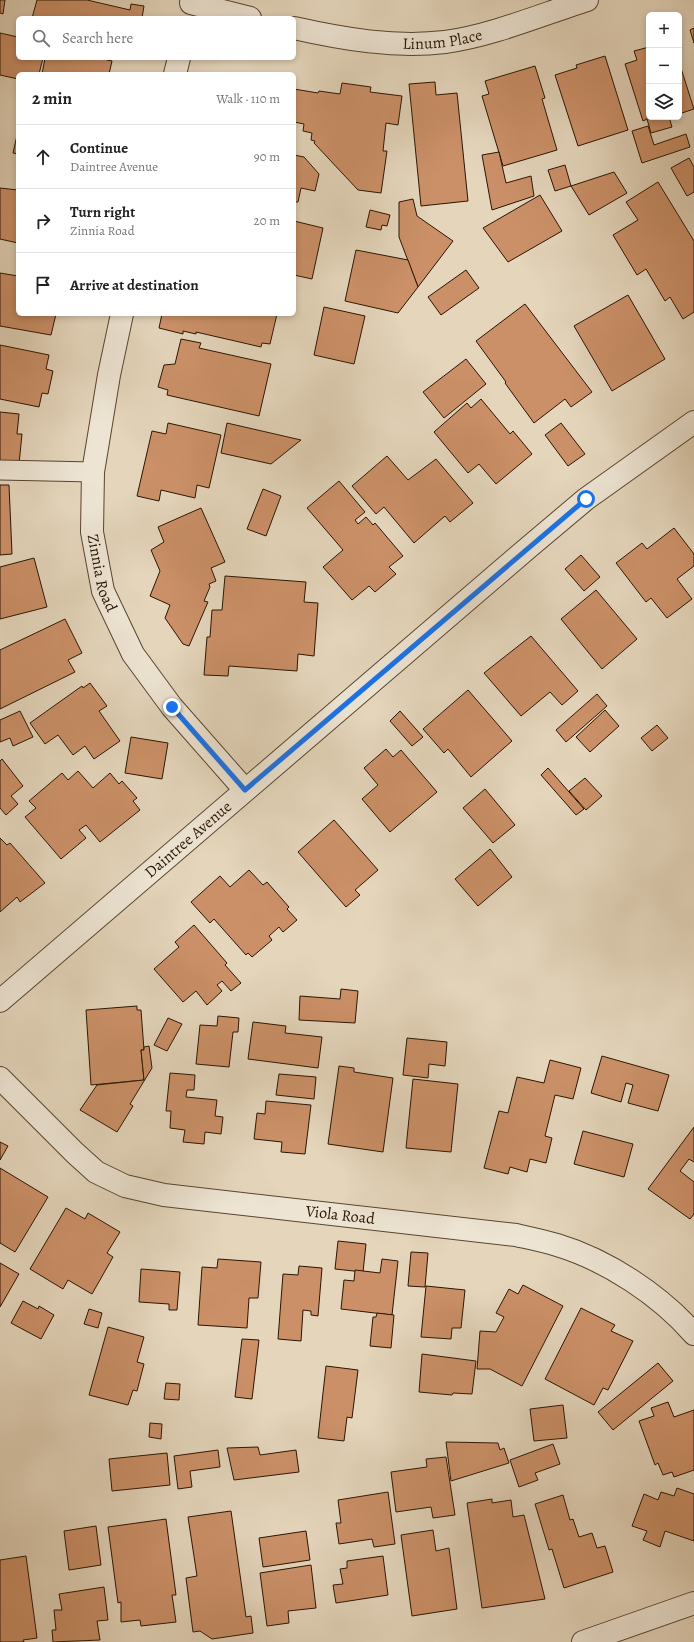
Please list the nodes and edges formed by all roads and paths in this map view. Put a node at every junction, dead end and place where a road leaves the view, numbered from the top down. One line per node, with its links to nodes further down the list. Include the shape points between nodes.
1 (587, 0): 4 (street, Linum Place, via 488,32 446,42 415,45 373,42)
2 (190, 7): 3 (street)
3 (239, 16)
4 (296, 28)
5 (178, 60): 6 (street)
6 (176, 72)
7 (122, 316): 10 (street, Zinnia Road)
8 (694, 422): 11 (street, Daintree Avenue, via 586,499)
9 (0, 470): 10 (lane)
10 (93, 472): 11 (street, Zinnia Road, via 92,532 103,591 133,654 172,707)
11 (245, 790): 12 (street, Daintree Avenue)
12 (0, 1001)
13 (0, 1078): 14 (street, Viola Road, via 96,1172 125,1186 164,1195 516,1235 558,1245 601,1264 644,1288)
14 (694, 1334)
15 (694, 1603): 16 (street)
16 (583, 1642)

